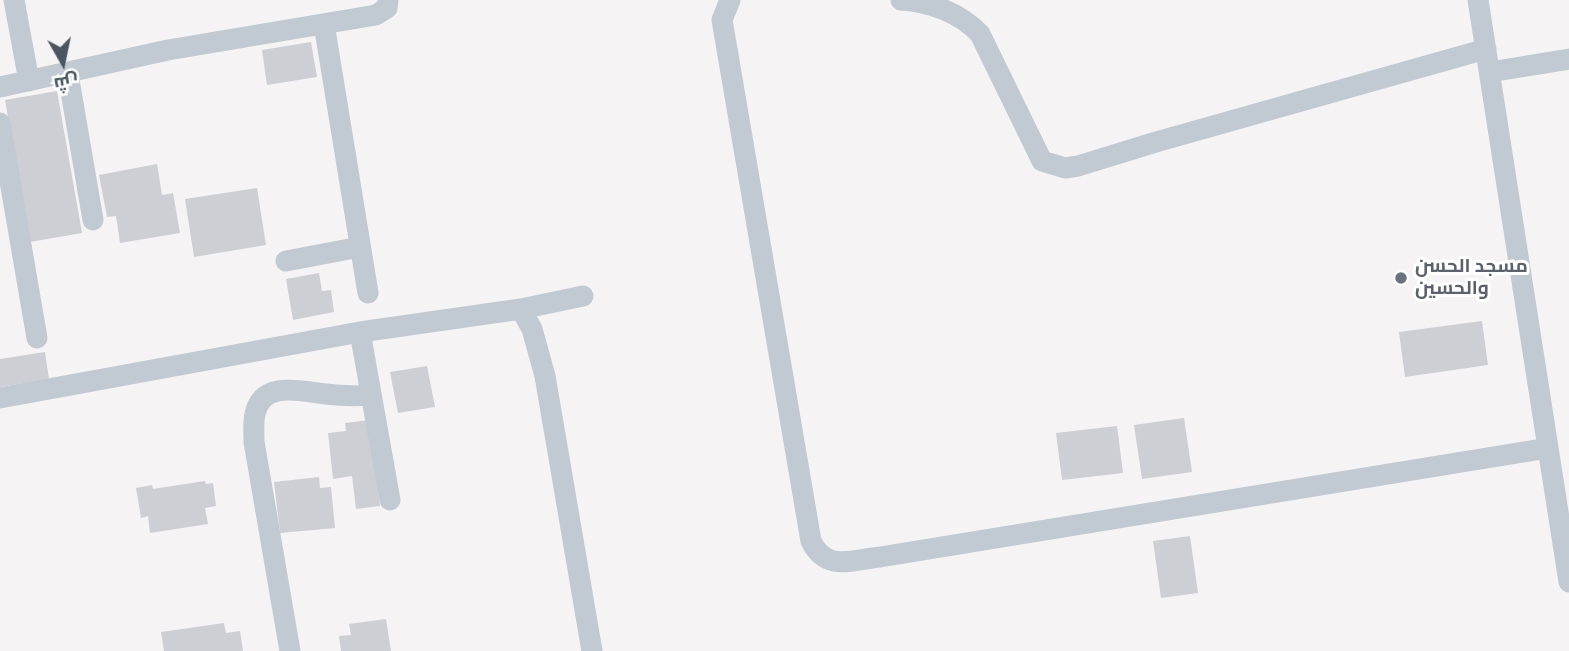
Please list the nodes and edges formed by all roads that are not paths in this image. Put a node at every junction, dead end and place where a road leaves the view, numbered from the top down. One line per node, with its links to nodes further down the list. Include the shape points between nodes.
1 (13, 0): 11 (street)
2 (388, 0): 6 (street, via 387,8 376,15)
3 (730, 0): 24 (street, via 722,20 808,527 818,555 835,563)
4 (901, 0): 7 (street, via 945,10 980,34 1042,161 1065,168)
5 (1478, 0): 7 (street)
6 (324, 24): 10 (street, via 169,50); 15 (street)
7 (1486, 49): 9 (street)
8 (1569, 59): 9 (street)
9 (1490, 72): 24 (street)
10 (68, 74): 11 (street); 14 (street)
11 (29, 81): 12 (street)
12 (0, 87)
13 (0, 123): 21 (street)
14 (93, 220)
15 (360, 247): 16 (street); 17 (street)
16 (286, 261)
17 (368, 293)
18 (583, 296): 19 (street)
19 (521, 309): 20 (street); 28 (street, via 533,329 545,376)
20 (360, 331): 22 (street); 23 (street)
21 (37, 338)
22 (371, 396): 25 (street); 27 (street, via 282,389 262,400 255,413 254,442)
23 (0, 398)
24 (1548, 448): 26 (street)
25 (390, 500)
26 (1569, 582)
27 (290, 651)
28 (592, 651)

